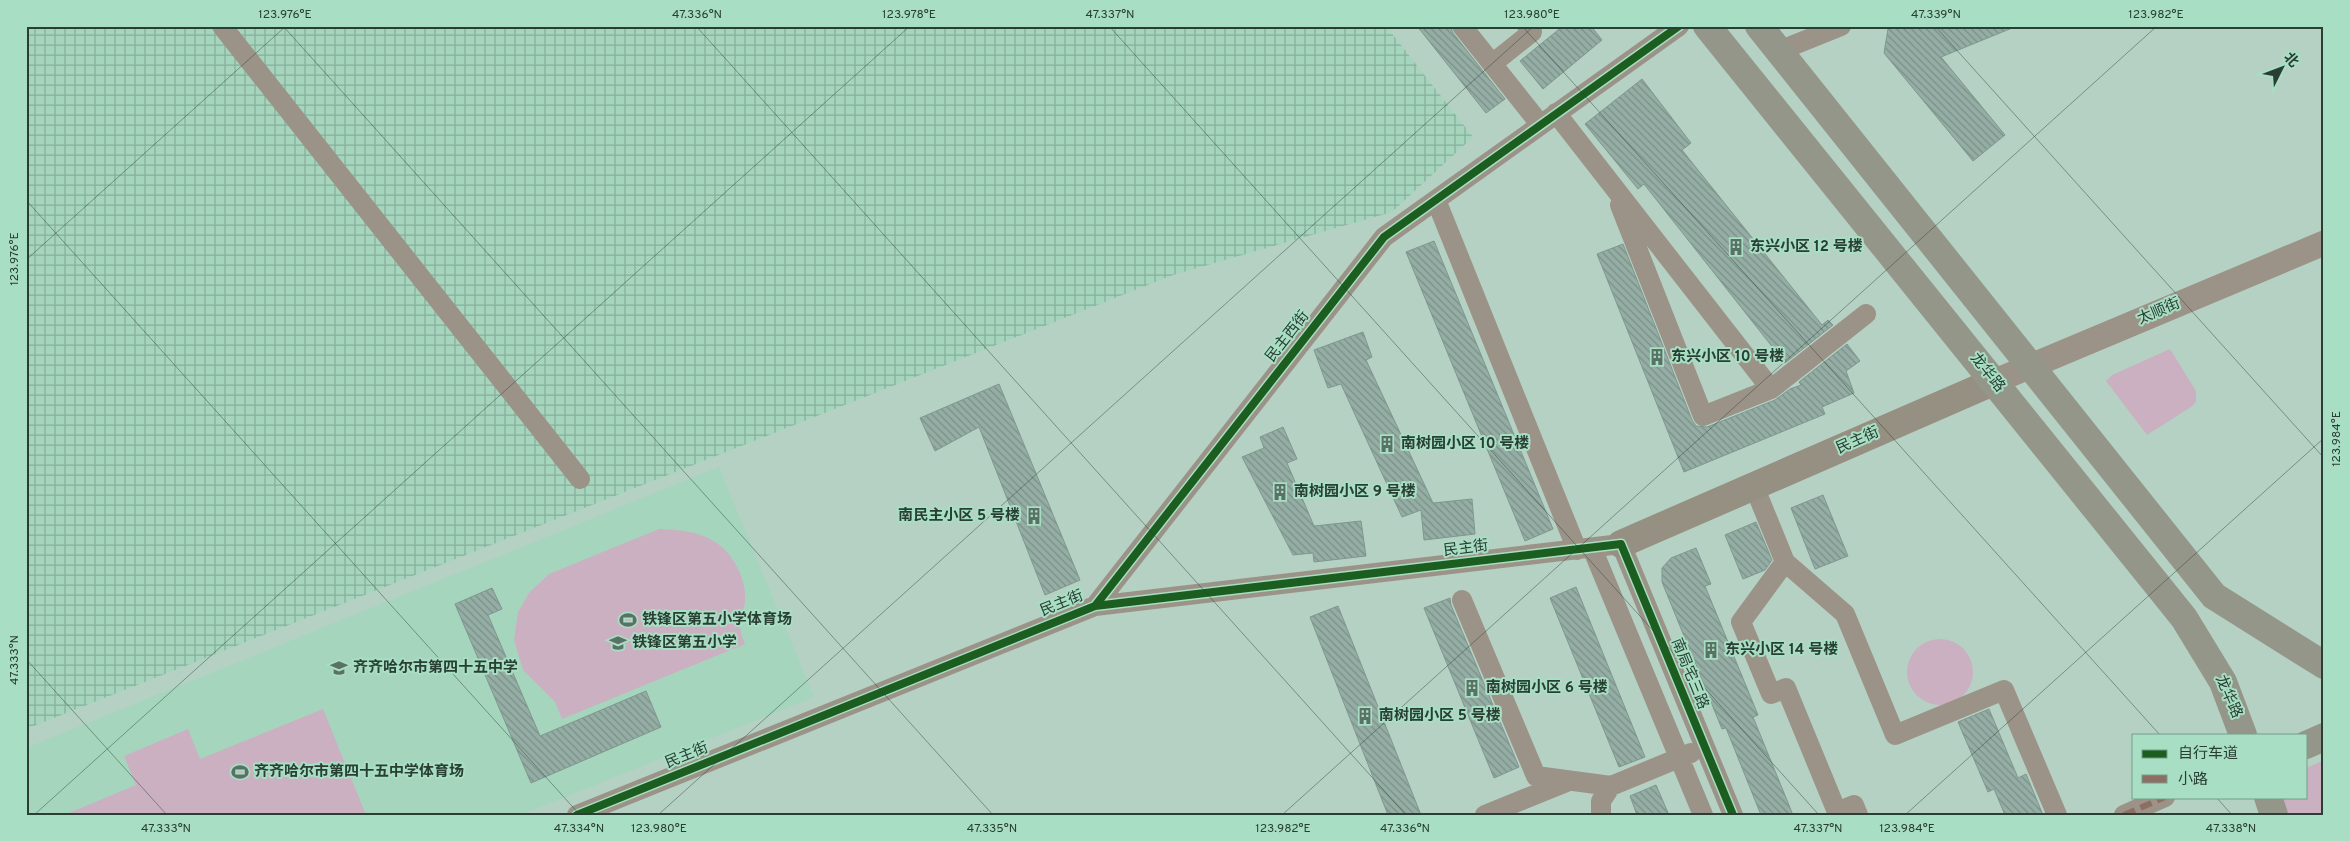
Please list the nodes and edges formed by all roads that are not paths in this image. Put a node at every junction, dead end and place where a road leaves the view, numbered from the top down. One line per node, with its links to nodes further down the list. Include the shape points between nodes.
1 (222, 26): 18 (street)
2 (1462, 26): 9 (street)
3 (1527, 26): 9 (street, via 1532,32)
4 (1679, 26): 10 (street, 民主西街)
5 (1707, 26): 16 (main road, 龙华路)
6 (1759, 26): 8 (main road)
7 (1841, 26): 8 (street)
8 (1779, 52): 15 (main road)
9 (1492, 64): 10 (street)
10 (1548, 119): 11 (street); 12 (street, 民主西街)
11 (1611, 184): 17 (street); 17 (street, via 1703,416)
12 (1436, 200): 21 (street); 24 (street, 民主西街, via 1384,237)
13 (2324, 243): 15 (street, 太顺街)
14 (1866, 314): 17 (street)
15 (2030, 366): 16 (street, 太顺街); 25 (main road, via 2214,596)
16 (1994, 382): 19 (main road, 民主街); 26 (main road, 龙华路, via 2184,618 2223,682)
17 (1771, 389)
18 (580, 479)
19 (1754, 486): 20 (main road, 民主街); 22 (street)
20 (1620, 544): 21 (street, 民主街); 29 (street, 南局宅三路)
21 (1585, 549): 24 (street, 民主街); 30 (street)
22 (1785, 562): 40 (street, via 1741,622 1771,694 1786,688 1837,812 1854,805); 41 (street, via 1845,614 1895,735 2004,690)
23 (1462, 600): 31 (street, via 1536,776)
24 (1094, 606): 35 (street, 民主街)
25 (2324, 665)
26 (2243, 734)
27 (2324, 737): 28 (main road)
28 (2308, 744)
29 (1705, 747): 30 (street); 39 (street, 南局宅三路)
30 (1679, 758): 32 (street); 38 (street)
31 (1571, 780): 32 (street); 36 (street)
32 (1611, 786): 37 (street, via 1601,801)
33 (2163, 798): 42 (street)
34 (2268, 798): 43 (main road)
35 (577, 815)
36 (1486, 815)
37 (1601, 815)
38 (1703, 815)
39 (1733, 815)
40 (1858, 815)
41 (2057, 815)
42 (2124, 815)
43 (2274, 815)

